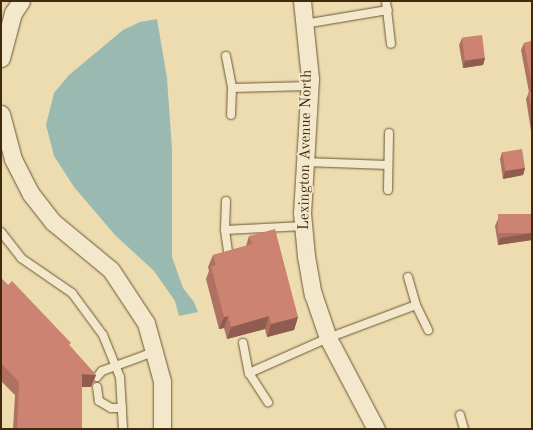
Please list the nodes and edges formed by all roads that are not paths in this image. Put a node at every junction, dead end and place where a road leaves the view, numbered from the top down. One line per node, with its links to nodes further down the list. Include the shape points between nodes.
1 (21, 1): 5 (street)
2 (302, 1): 6 (street, Lexington Avenue North)
3 (386, 1): 4 (lane)
4 (388, 10): 6 (lane); 7 (lane)
5 (6, 19): 9 (street)
6 (304, 24): 10 (street, Lexington Avenue North)
7 (391, 44)
8 (226, 56): 11 (lane)
9 (1, 58)
10 (310, 86): 11 (lane); 15 (street, Lexington Avenue North)
11 (232, 88): 13 (lane)
12 (1, 114): 28 (street, via 13,159 31,194 53,222 111,270 146,323)
13 (231, 115)
14 (389, 133): 16 (lane)
15 (305, 162): 16 (lane); 19 (street, Lexington Avenue North)
16 (388, 164): 17 (lane)
17 (388, 190)
18 (226, 201): 20 (lane)
19 (304, 226): 20 (lane); 26 (street, Lexington Avenue North, via 313,294)
20 (225, 230): 22 (lane)
21 (1, 232): 29 (lane, via 21,258 72,293 103,334)
22 (228, 258)
23 (408, 277): 24 (lane)
24 (416, 305): 25 (lane); 26 (lane)
25 (428, 330)
26 (328, 338): 30 (lane); 38 (street, Lexington Avenue North)
27 (243, 343): 30 (lane)
28 (154, 352): 29 (lane); 37 (street, via 162,381)
29 (115, 366): 31 (lane, via 102,371); 34 (lane, via 120,377)
30 (249, 373): 33 (lane)
31 (97, 377)
32 (97, 387): 34 (lane, via 99,401 111,408)
33 (268, 402)
34 (122, 408): 36 (lane)
35 (460, 415): 39 (lane)
36 (123, 429)
37 (162, 429)
38 (376, 429)
39 (464, 429)

